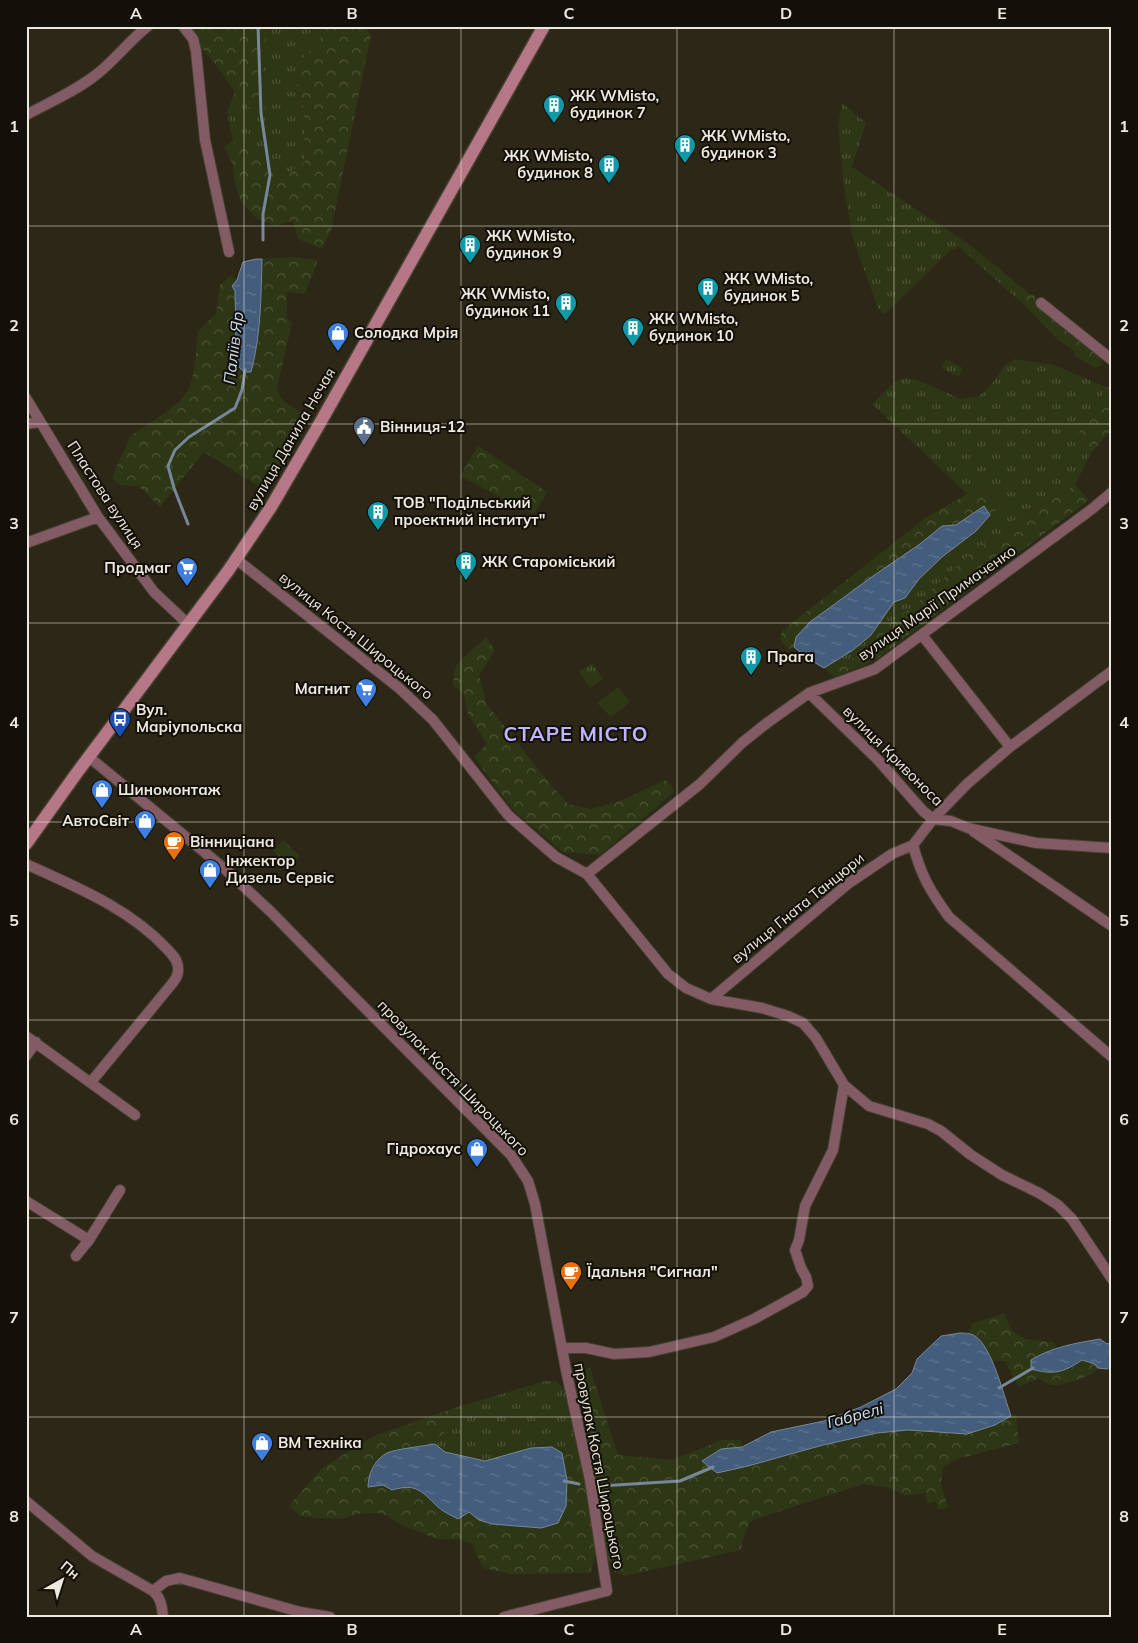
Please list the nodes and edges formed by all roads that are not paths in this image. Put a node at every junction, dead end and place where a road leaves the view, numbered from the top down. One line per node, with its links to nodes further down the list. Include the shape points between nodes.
1 (148, 26): 4 (street, via 82,85)
2 (182, 26): 5 (street, via 193,39 196,51 205,140)
3 (544, 26): 14 (main road, вулиця Данила Нечая, via 311,440)
4 (26, 115)
5 (229, 252)
6 (1041, 303): 7 (street)
7 (1112, 360)
8 (26, 398): 9 (street, Пластова вулиця)
9 (40, 422): 10 (street); 12 (street, Пластова вулиця)
10 (26, 424)
11 (1112, 492): 16 (street, вулиця Марії Примаченко)
12 (98, 517): 13 (street); 15 (street, Пластова вулиця, via 154,592)
13 (26, 543)
14 (236, 559): 15 (main road, вулиця Данила Нечая); 27 (street, вулиця Костя Широцького, via 405,693 433,720 508,815 556,857)
15 (188, 624): 20 (main road, вулиця Данила Нечая)
16 (922, 635): 18 (street, вулиця Марії Примаченко, via 875,669); 19 (street)
17 (1112, 671): 19 (street)
18 (809, 693): 21 (street, вулиця Кривоноса); 27 (street, вулиця Марії Примаченко, via 743,742 700,784)
19 (1010, 748): 21 (street, via 967,784)
20 (89, 757): 23 (main road, вулиця Данила Нечая); 42 (street, провулок Костя Широцького, via 226,870 271,912 511,1155 528,1182 535,1204)
21 (933, 819): 22 (street, вулиця Кривоноса, via 951,821); 24 (street)
22 (968, 828): 25 (street, вулиця Кривоноса, via 1036,843); 28 (street)
23 (26, 844)
24 (913, 846): 29 (street, вулиця Гната Танцюри, via 892,854 849,883); 33 (street, via 930,891 949,917)
25 (1112, 848)
26 (26, 864): 34 (street, via 102,900 133,920 159,941 177,962 179,969 171,986)
27 (587, 874): 29 (street, вулиця Костя Широцького, via 668,974 686,988)
28 (1112, 926)
29 (710, 999): 35 (street, вулиця Костя Широцького, via 762,1008 803,1023 816,1038)
30 (26, 1036): 31 (street)
31 (36, 1042): 32 (street); 34 (street)
32 (26, 1056)
33 (1112, 1057)
34 (91, 1082): 36 (street)
35 (844, 1085): 41 (street, вулиця Костя Широцького, via 870,1106 941,1131 1002,1175 1058,1205 1072,1219); 42 (street, via 834,1150 805,1206 795,1250 808,1286 803,1292 714,1337 649,1352 614,1354 586,1348)
36 (135, 1115)
37 (120, 1190): 39 (street)
38 (26, 1201): 39 (street)
39 (89, 1240): 40 (street)
40 (76, 1256)
41 (1112, 1279)
42 (562, 1348): 47 (street, провулок Костя Широцького, via 590,1480 607,1592)
43 (26, 1501): 44 (street, via 92,1556)
44 (153, 1591): 45 (street, via 162,1604); 46 (street, via 166,1581 180,1578 300,1612)
45 (163, 1617)
46 (330, 1617)
47 (504, 1617)

